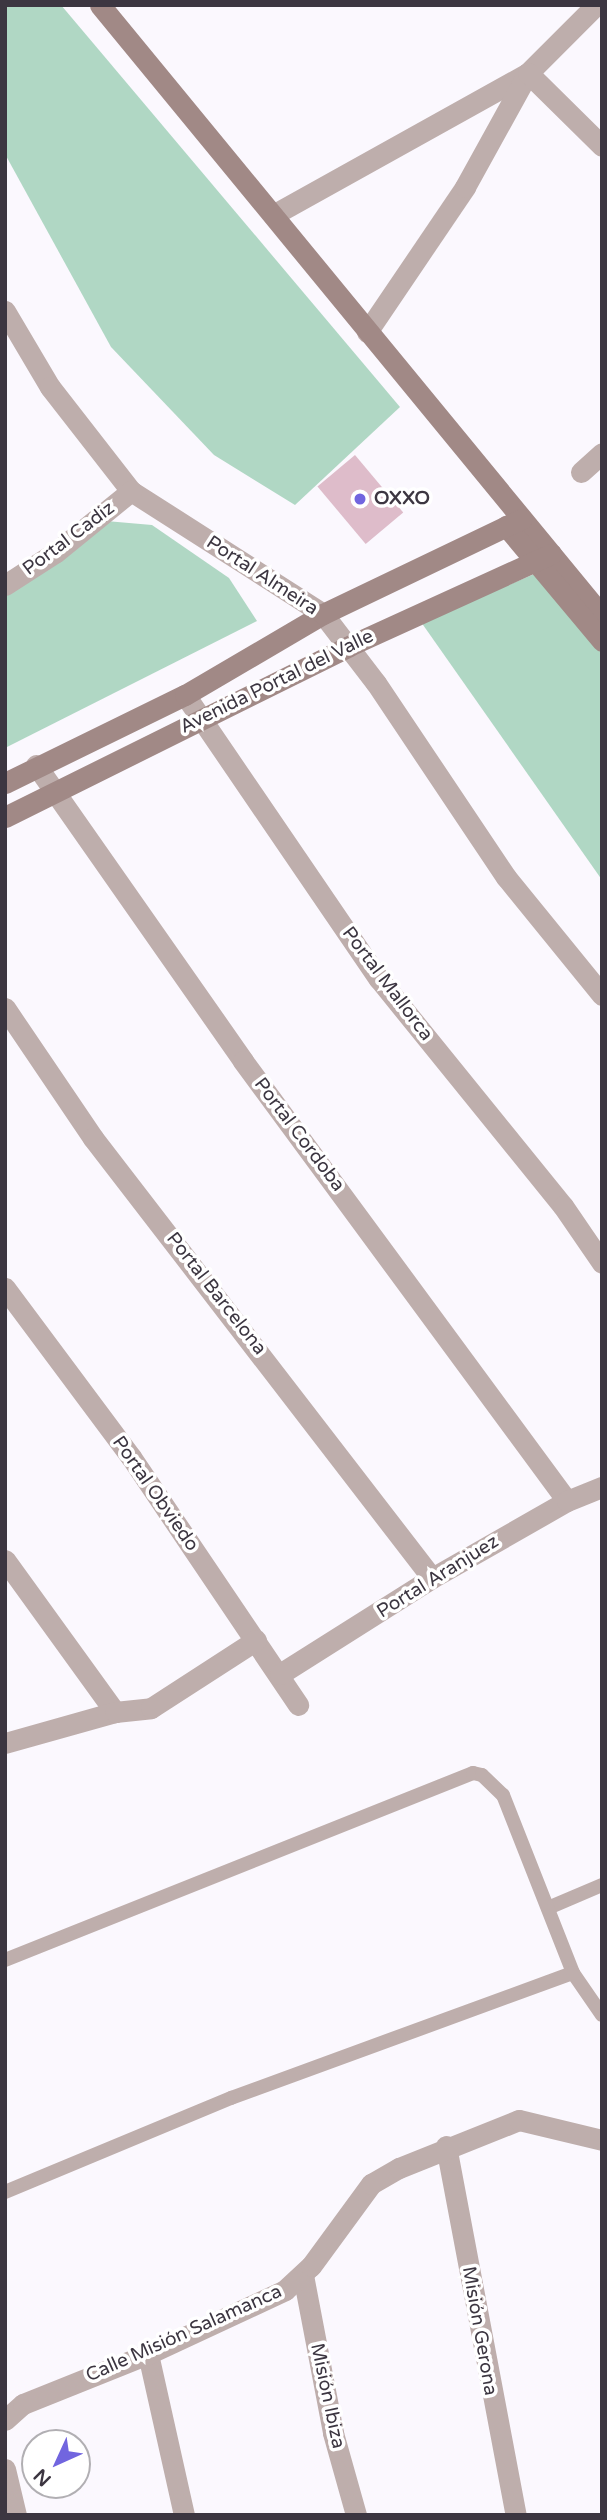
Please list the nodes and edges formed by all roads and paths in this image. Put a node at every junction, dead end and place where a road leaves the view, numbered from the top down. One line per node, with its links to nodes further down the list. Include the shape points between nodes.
1 (100, 5): 5 (street)
2 (596, 5): 3 (street)
3 (528, 73): 4 (street); 5 (street); 7 (street, via 465,187)
4 (602, 146)
5 (273, 215): 7 (street)
6 (5, 311): 10 (street, Portal Almeira, via 57,397)
7 (367, 332): 11 (street)
8 (602, 453): 9 (street)
9 (581, 472)
10 (131, 491): 13 (street, Portal Cadiz, via 56,552); 14 (street, Portal Almeira)
11 (514, 523): 12 (street); 14 (street, Avenida Portal del Valle)
12 (544, 557): 15 (street); 16 (street); 17 (street, Avenida Portal del Valle)
13 (5, 585)
14 (323, 614): 17 (street, Portal Almeira); 18 (street, Avenida Portal del Valle)
15 (602, 616)
16 (602, 641)
17 (349, 646): 19 (street, Avenida Portal del Valle); 24 (street, Portal Almeira, via 506,877)
18 (185, 695): 19 (street, Portal Mallorca); 20 (street, Avenida Portal del Valle)
19 (201, 719): 22 (street, Avenida Portal del Valle); 26 (street, Portal Mallorca, via 379,979 564,1206)
20 (36, 765): 21 (street, Avenida Portal del Valle); 22 (street, Portal Cordoba)
21 (5, 783)
22 (53, 790): 23 (street, Avenida Portal del Valle); 29 (street, Portal Cordoba, via 243,1061)
23 (5, 817)
24 (602, 996)
25 (5, 1008): 31 (street, Portal Barcelona, via 93,1138)
26 (602, 1263)
27 (5, 1289): 32 (street, Portal Obviedo, via 131,1457)
28 (602, 1487): 29 (street, Portal Aranjuez)
29 (567, 1501): 31 (street, Portal Aranjuez)
30 (6, 1561): 35 (street)
31 (432, 1578): 33 (street, Portal Aranjuez)
32 (256, 1640): 33 (street, Portal Obviedo); 35 (street, via 168,1700 139,1712)
33 (279, 1674): 34 (street, Portal Obviedo)
34 (298, 1705)
35 (115, 1712): 36 (street)
36 (5, 1743)
37 (602, 1885): 38 (lane)
38 (548, 1908): 39 (lane, via 503,1795 482,1775 473,1773); 40 (lane)
39 (5, 1961)
40 (573, 1973): 41 (lane); 44 (lane, via 230,2098)
41 (602, 2015)
42 (602, 2140): 43 (street, Calle Misión Salamanca, via 519,2120)
43 (446, 2146): 45 (street, Calle Misión Salamanca, via 371,2184); 52 (street, Misión Gerona)
44 (5, 2192)
45 (303, 2275): 46 (street, Calle Misión Salamanca, via 285,2290); 51 (street, Misión Ibiza, via 333,2432)
46 (148, 2354): 47 (street, Calle Misión Salamanca, via 23,2404); 50 (street)
47 (5, 2420)
48 (5, 2469): 49 (street)
49 (16, 2515)
50 (184, 2515)
51 (356, 2515)
52 (516, 2515)

